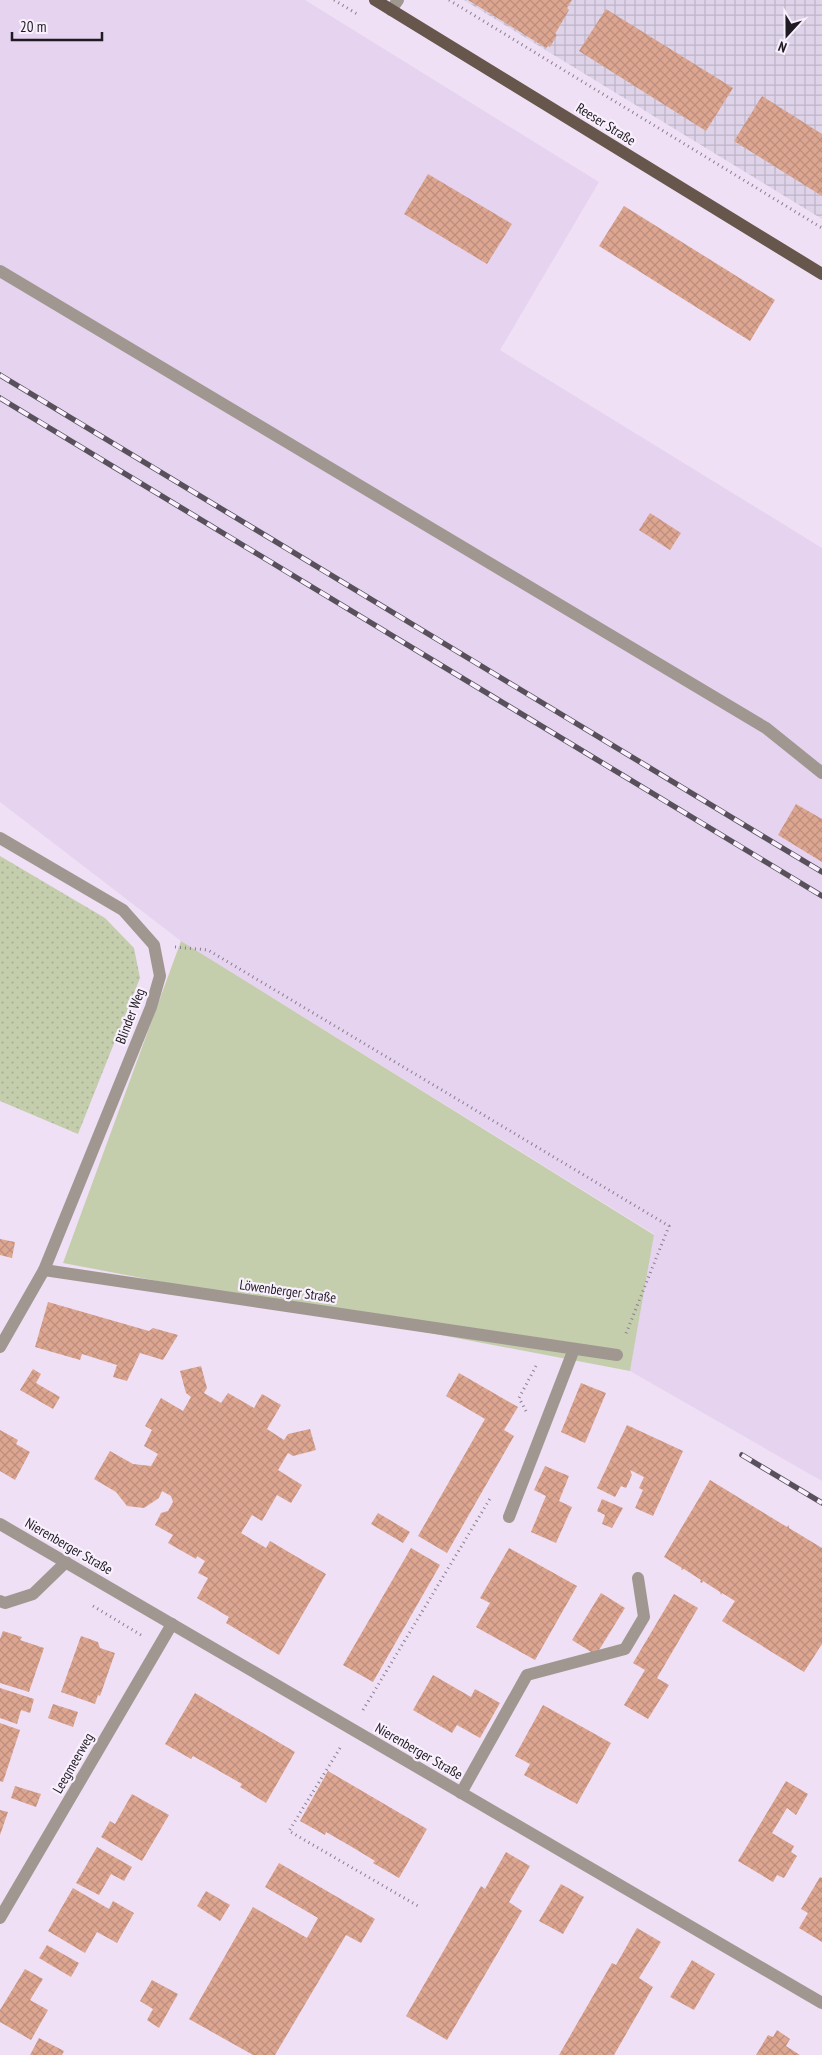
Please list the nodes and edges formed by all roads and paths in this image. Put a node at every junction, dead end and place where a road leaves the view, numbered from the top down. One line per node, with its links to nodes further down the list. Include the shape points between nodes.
1 (375, 0): 3 (main road, Reeser Straße)
2 (449, 0): 4 (path)
3 (394, 5): 6 (main road, Reeser Straße)
4 (822, 228)
5 (0, 271): 7 (street, via 766,728)
6 (822, 274)
7 (822, 773)
8 (0, 838): 9 (street, via 123,910)
9 (154, 945): 10 (street, Blinder Weg, via 160,976 151,1007); 14 (path, via 208,950 669,1226)
10 (44, 1270): 11 (street, Löwenberger Straße); 12 (street)
11 (546, 1345): 13 (street, Löwenberger Straße); 15 (path, via 519,1398 526,1411)
12 (0, 1348)
13 (574, 1349): 14 (street, Löwenberger Straße); 17 (street)
14 (617, 1355)
15 (523, 1420)
16 (494, 1493): 23 (path)
17 (509, 1517)
18 (0, 1524): 19 (street, Nierenberger Straße)
19 (66, 1562): 21 (street, via 33,1594 5,1603); 22 (street, Nierenberger Straße)
20 (638, 1578): 24 (street, via 644,1617 625,1649 527,1674)
21 (0, 1601)
22 (172, 1624): 23 (street, Nierenberger Straße); 26 (street, Leegmeerweg)
23 (351, 1729): 24 (street, Nierenberger Straße); 25 (path, via 289,1830)
24 (461, 1792): 27 (street, Nierenberger Straße)
25 (418, 1906)
26 (0, 1918)
27 (822, 2003)

